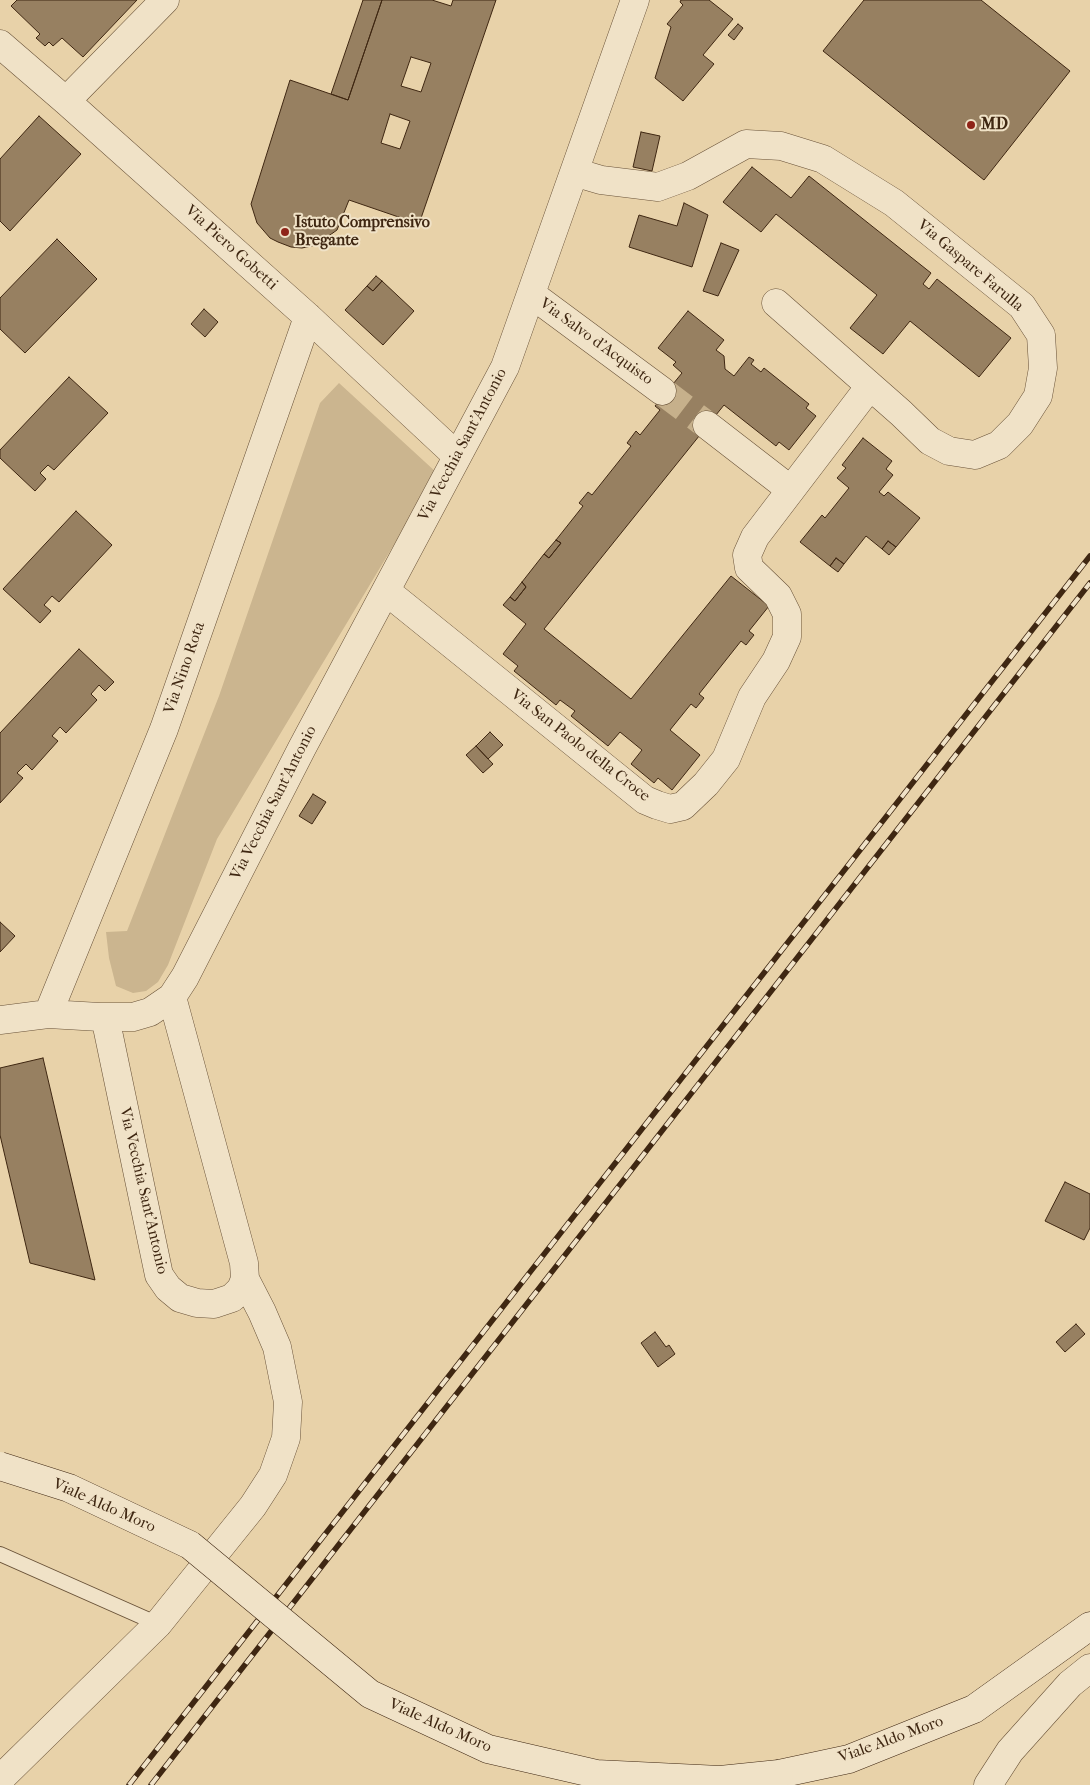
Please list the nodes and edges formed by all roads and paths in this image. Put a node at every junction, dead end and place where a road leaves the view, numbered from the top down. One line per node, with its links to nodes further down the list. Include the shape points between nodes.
1 (165, 0): 4 (street)
2 (636, 0): 5 (street, Via Vecchia Sant'Antonio)
3 (0, 44): 4 (street, Via Piero Gobetti)
4 (66, 101): 8 (street, Via Piero Gobetti)
5 (574, 172): 6 (street, Via Vecchia Sant'Antonio); 9 (street, Via Gaspare Farulla, via 601,180 658,187 688,176 746,144 781,146 823,159 894,203 1022,306 1041,335 1043,368 1038,396 1020,424 999,445 975,455 949,451 930,441)
6 (531, 294): 10 (street, Via Salvo d'Acquisto); 12 (street, Via Vecchia Sant'Antonio, via 505,367)
7 (776, 303): 9 (street, Via Gaspare Farulla)
8 (308, 317): 12 (street, Via Piero Gobetti); 16 (street, Via Nino Rota, via 164,729)
9 (870, 386): 13 (street)
10 (662, 391)
11 (707, 425): 13 (street)
12 (457, 456): 14 (street, Via Vecchia Sant'Antonio)
13 (791, 490): 14 (street, Via San Paolo della Croce, via 755,537 747,555 749,568 778,596 787,614 787,637 776,661 752,697 726,759 683,806 670,809 645,800)
14 (386, 591): 15 (street, Via Vecchia Sant'Antonio)
15 (172, 997): 17 (street, via 150,1012 132,1017); 19 (street, via 244,1263)
16 (48, 1014): 17 (street); 18 (street)
17 (105, 1017): 19 (street, Via Vecchia Sant'Antonio, via 159,1275 180,1298 214,1304 232,1298 241,1289)
18 (0, 1020)
19 (244, 1279): 22 (street, via 277,1347 288,1402 286,1438 272,1475 253,1506)
20 (0, 1466): 23 (street, Viale Aldo Moro, bridge, via 69,1488 190,1545 370,1694 488,1749 596,1774 720,1780 779,1774 848,1759 974,1709)
21 (0, 1554): 22 (lane)
22 (158, 1624): 25 (street)
23 (1090, 1626)
24 (1090, 1668): 26 (street, via 1070,1684 1010,1751)
25 (0, 1779)
26 (988, 1785)

